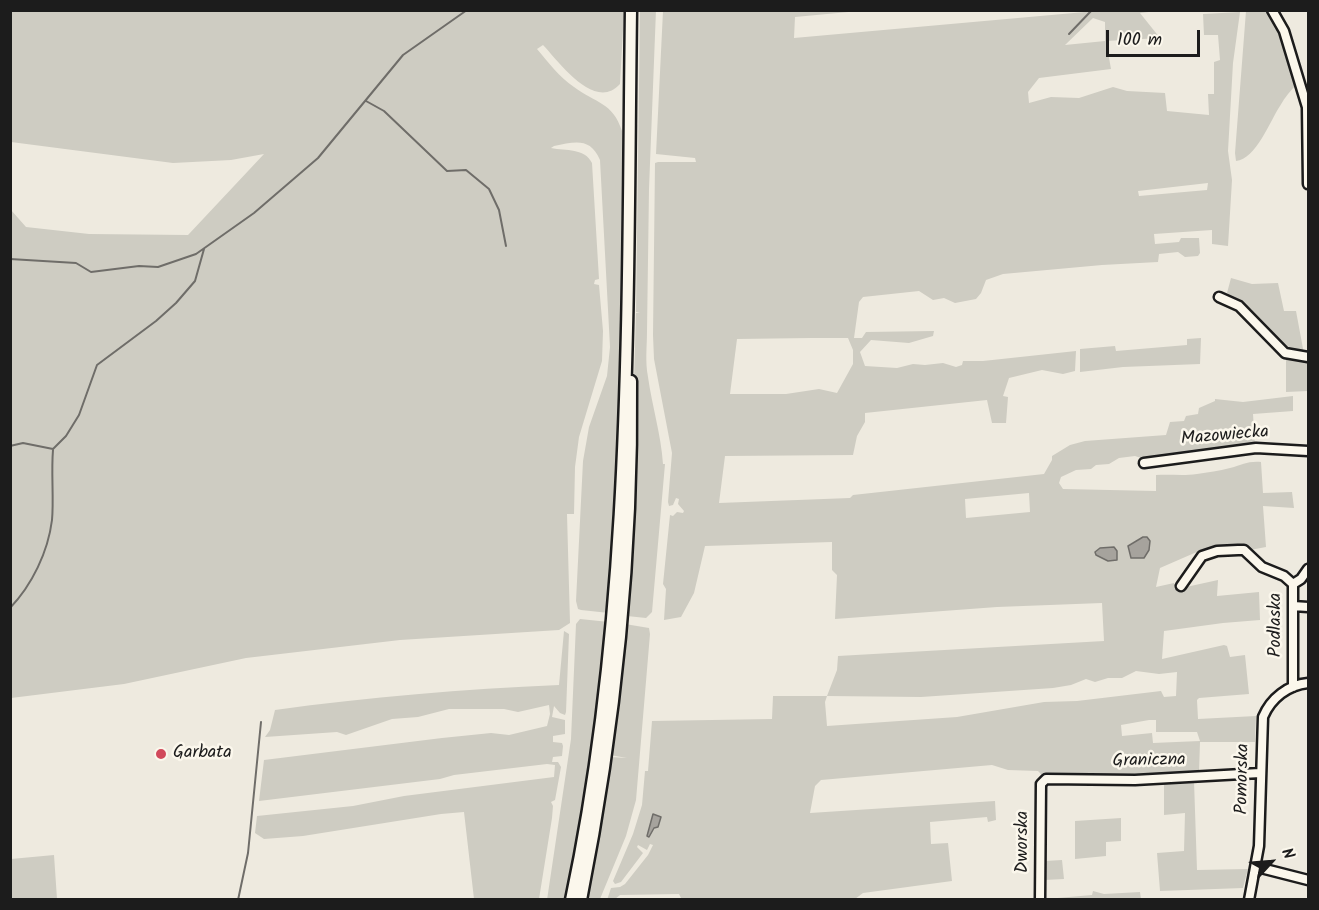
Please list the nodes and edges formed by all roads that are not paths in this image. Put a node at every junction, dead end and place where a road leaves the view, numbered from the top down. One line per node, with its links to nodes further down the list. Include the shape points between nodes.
1 (631, 10): 20 (main road, via 626,348 617,572 602,726)
2 (636, 10): 21 (main road, via 627,554 611,726)
3 (1272, 10): 4 (street, via 1284,31 1307,107)
4 (1308, 184)
5 (1219, 297): 6 (street, via 1239,306 1285,353)
6 (1308, 357)
7 (1308, 452): 8 (street, Mazowiecka, via 1256,448)
8 (1144, 463)
9 (1308, 569): 10 (street, Podlaska)
10 (1293, 584): 11 (street, via 1238,549 1202,556); 12 (street, Podlaska)
11 (1181, 586)
12 (1293, 606): 13 (street); 15 (street, Podlaska)
13 (1308, 607)
14 (1308, 683): 15 (street, Pomorska)
15 (1293, 687): 16 (street, Pomorska, via 1276,698 1263,717)
16 (1260, 774): 17 (street, Graniczna, via 1144,780 1050,778); 18 (street, Pomorska)
17 (1041, 784): 22 (street, Dworska)
18 (1257, 867): 19 (street); 23 (street, Pomorska)
19 (1308, 880)
20 (571, 900)
21 (581, 900)
22 (1040, 900)
23 (1250, 900)

